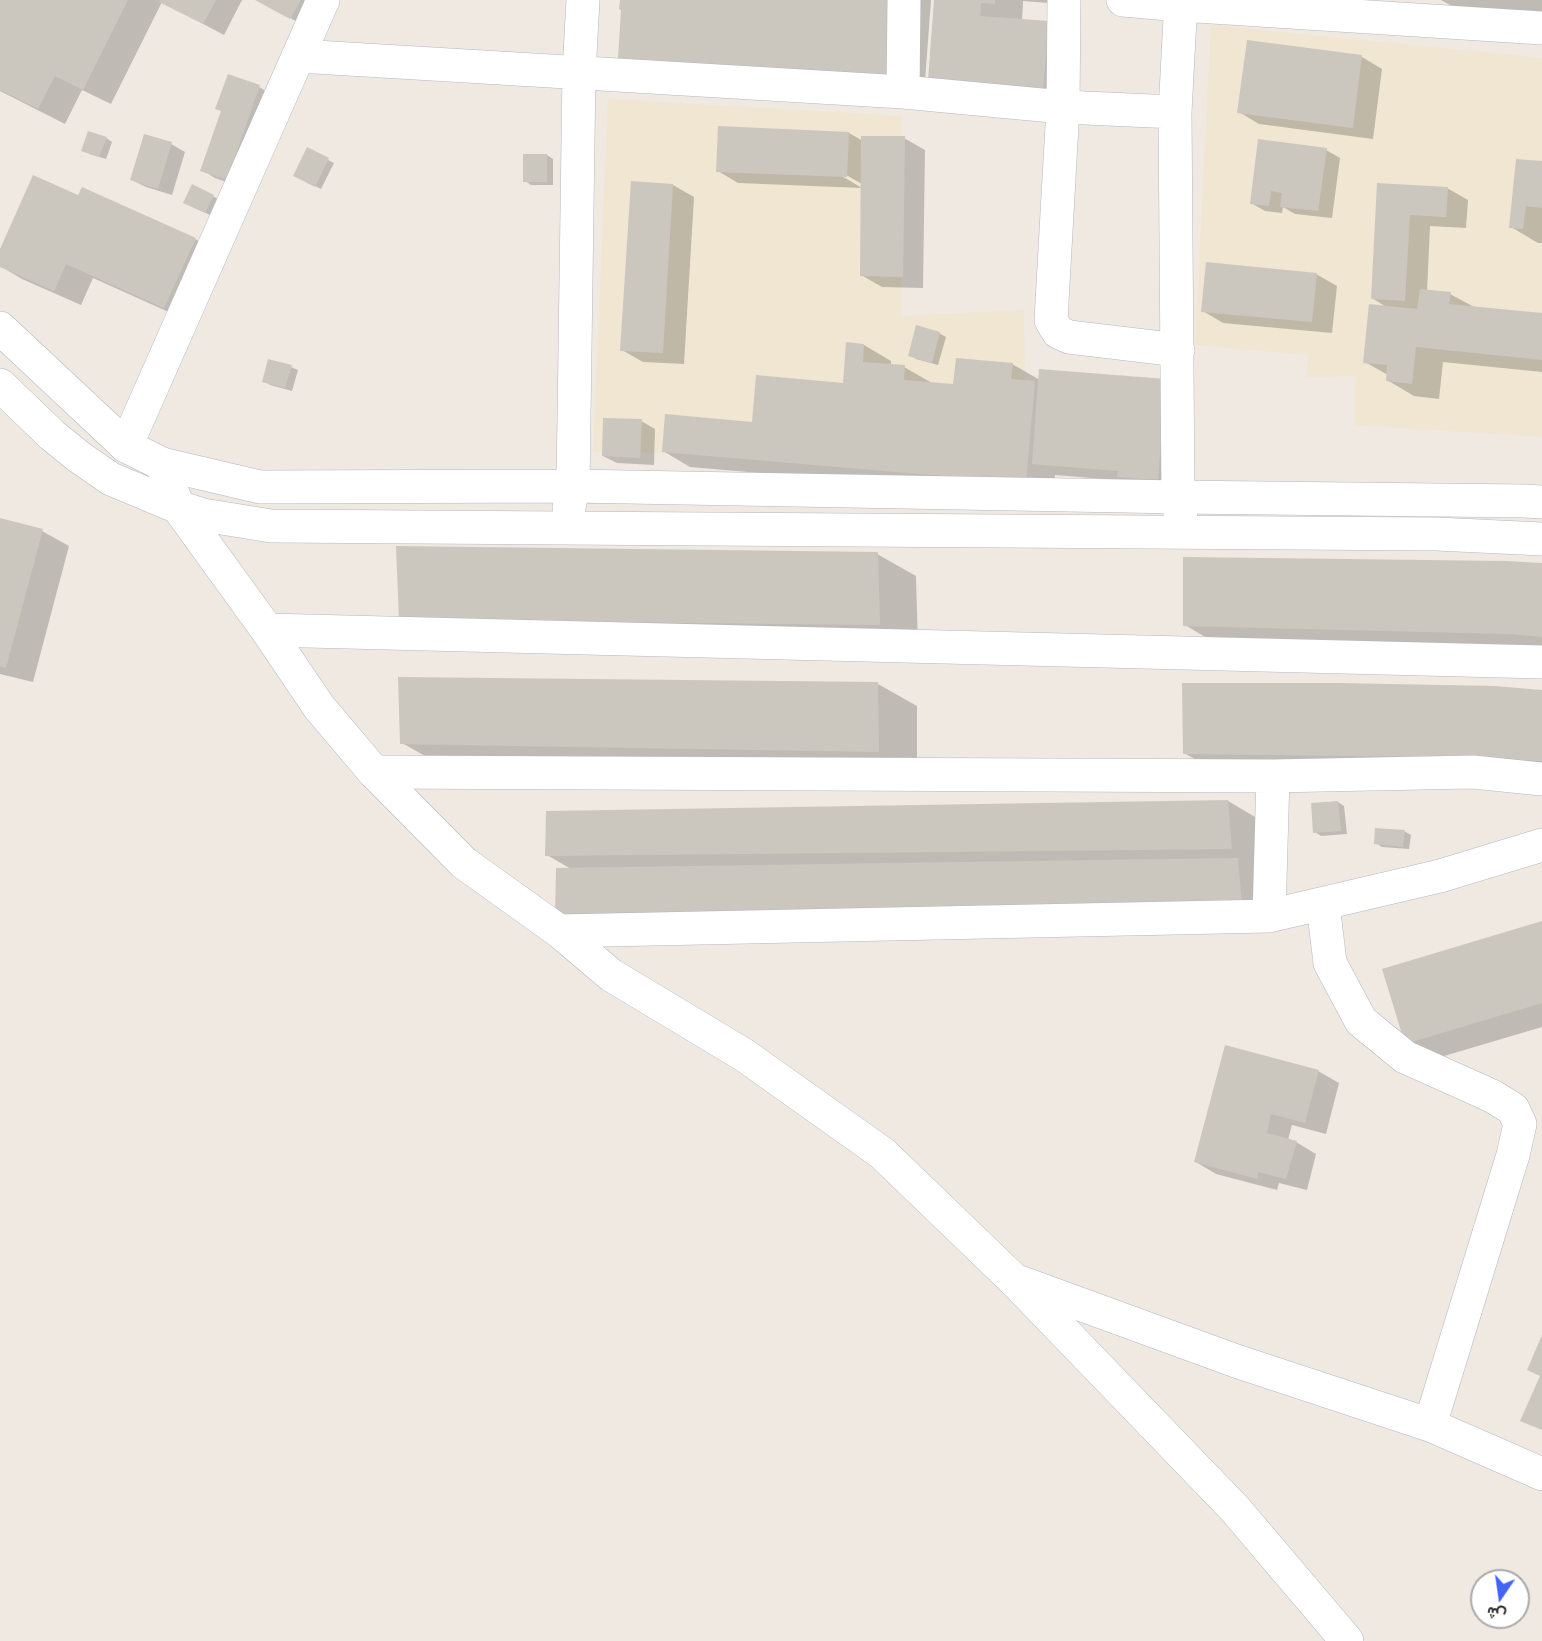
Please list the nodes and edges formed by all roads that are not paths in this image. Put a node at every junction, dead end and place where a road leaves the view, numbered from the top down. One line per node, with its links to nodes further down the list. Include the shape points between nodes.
1 (323, 0): 8 (street)
2 (583, 0): 9 (street)
3 (904, 0): 10 (street)
4 (1064, 0): 11 (street)
5 (1124, 0): 6 (street)
6 (1181, 3): 7 (street); 12 (street)
7 (1542, 28)
8 (298, 56): 9 (street); 16 (street)
9 (579, 73): 10 (street); 18 (street)
10 (903, 92): 11 (street)
11 (1063, 107): 12 (street); 14 (street, via 1051,320 1058,332 1069,337)
12 (1175, 112): 14 (street)
13 (0, 328): 16 (street)
14 (1178, 350): 19 (street)
15 (0, 384): 21 (street, via 87,463 111,479)
16 (126, 446): 17 (street)
17 (162, 464): 18 (street, via 260,487); 21 (street)
18 (573, 486): 19 (street); 22 (street)
19 (1178, 497): 20 (street); 23 (street)
20 (1542, 502)
21 (178, 507): 22 (street, via 271,526); 25 (street)
22 (566, 528): 23 (street)
23 (1183, 532): 24 (street)
24 (1542, 539)
25 (267, 630): 26 (street); 27 (street, via 319,707)
26 (1542, 662)
27 (374, 772): 28 (street); 33 (street, via 464,863)
28 (1273, 776): 29 (street, via 1473,772); 32 (street)
29 (1542, 779)
30 (1542, 845): 31 (street, via 1440,876)
31 (1323, 904): 32 (street); 35 (street, via 1330,963 1361,1021 1405,1057 1514,1109 1520,1124)
32 (1269, 916): 33 (street)
33 (559, 931): 34 (street, via 611,975 744,1055 882,1153)
34 (1014, 1280): 35 (street, via 1236,1361); 37 (street, via 1235,1509)
35 (1430, 1425): 36 (street)
36 (1542, 1474)
37 (1347, 1641)

